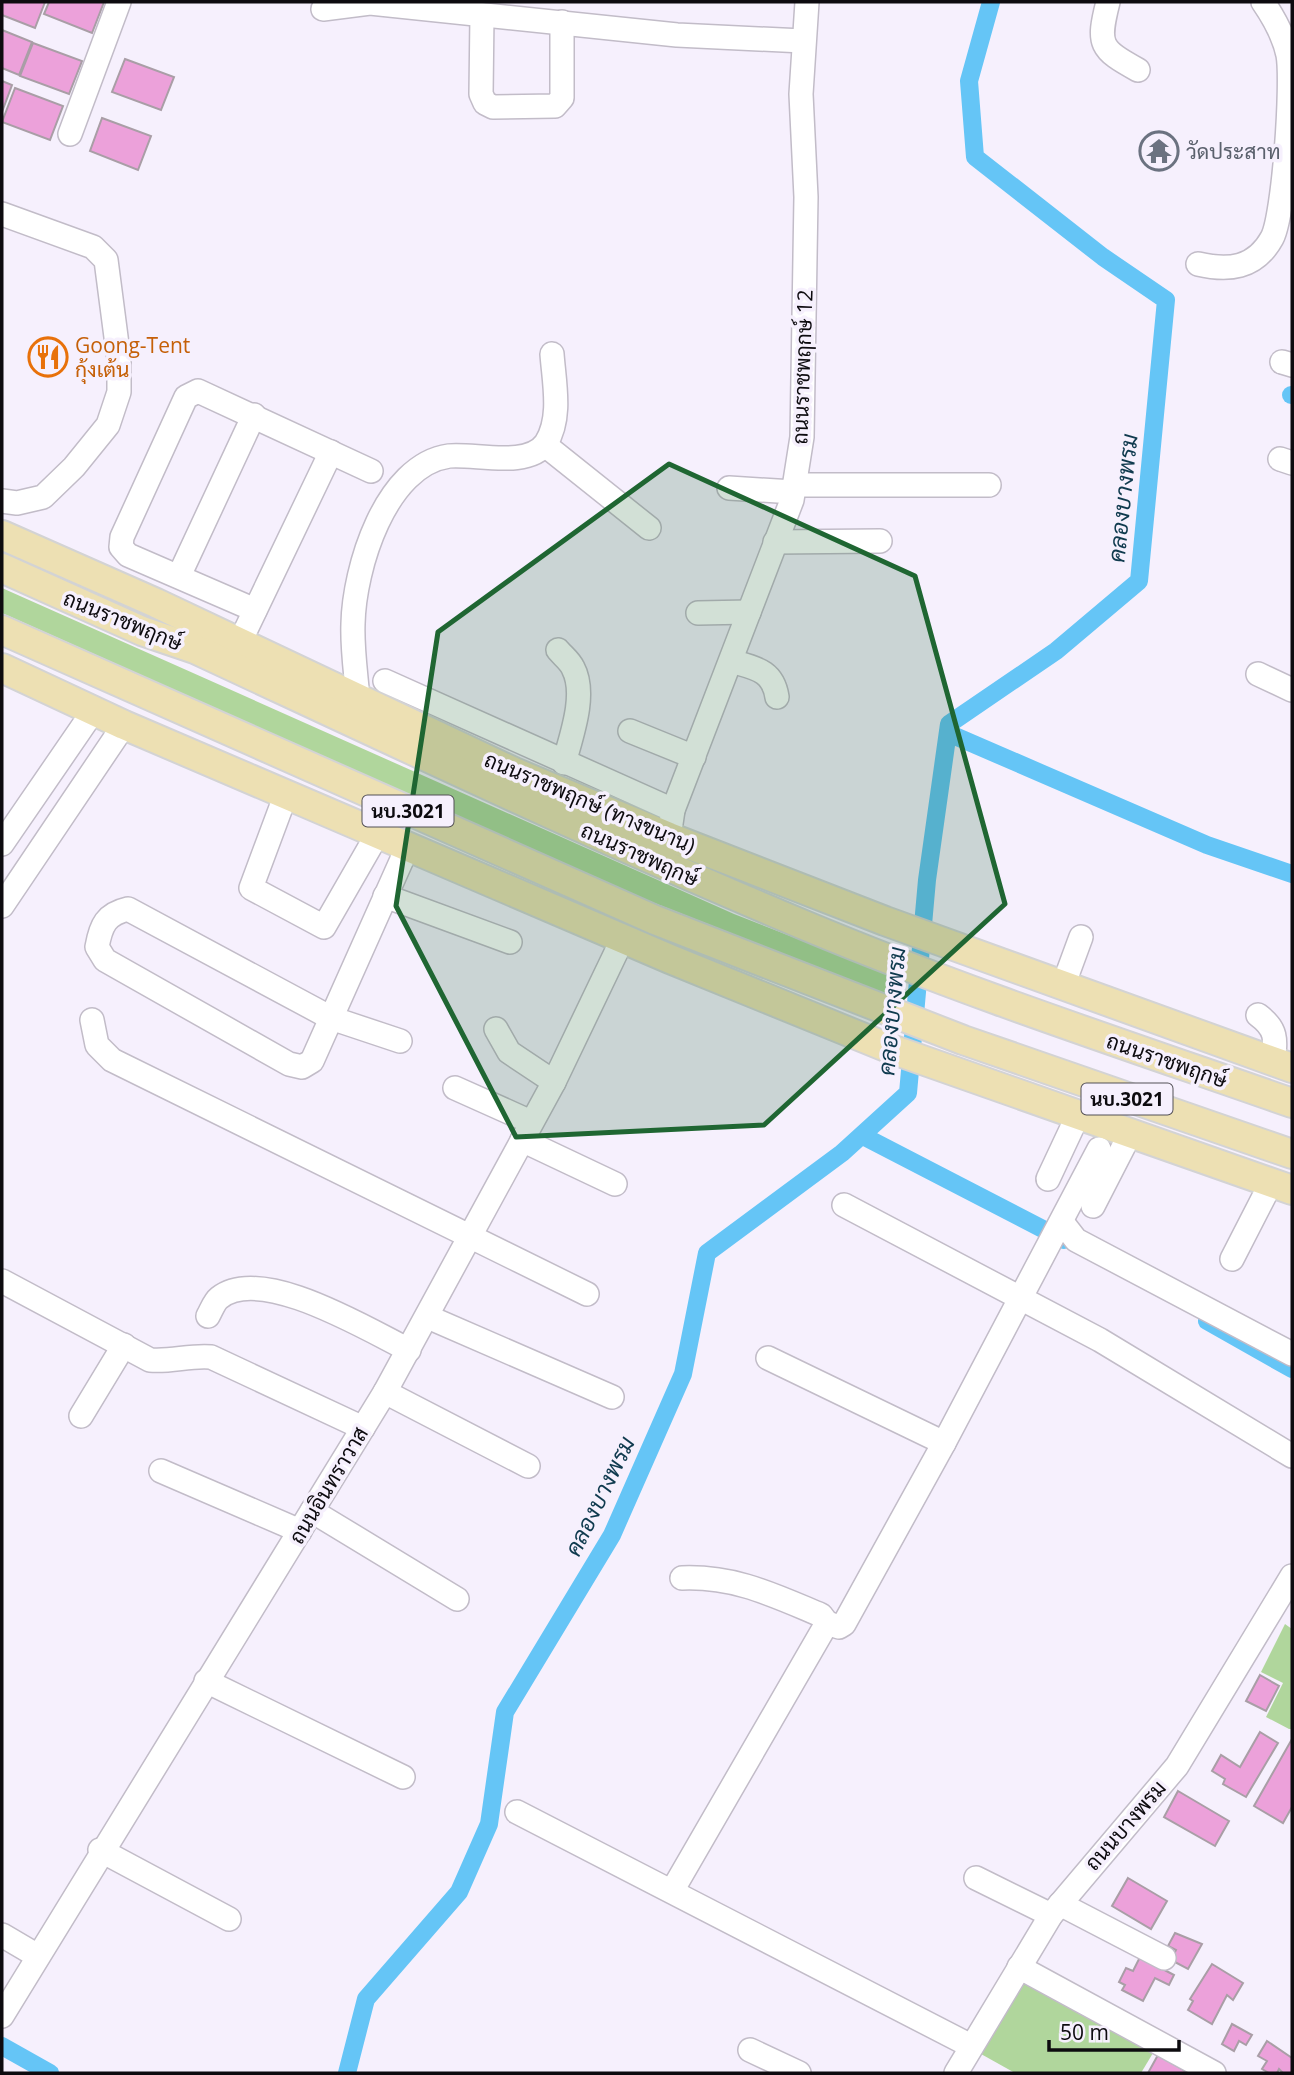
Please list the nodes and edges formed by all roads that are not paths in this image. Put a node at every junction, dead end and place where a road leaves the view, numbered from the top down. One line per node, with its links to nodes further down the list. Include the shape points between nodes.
1 (119, 2): 10 (street)
2 (807, 2): 8 (street, ถนนราชพฤกษ์ 12)
3 (1108, 2): 9 (street, via 1103,47)
4 (1263, 2): 12 (street, via 1282,35 1292,83 1279,214 1273,237 1250,260 1228,270)
5 (323, 9): 6 (street, via 370,3)
6 (482, 15): 7 (street); 7 (street, via 481,94 485,103 494,107 555,106 562,98)
7 (562, 22): 8 (street, via 677,35)
8 (803, 41): 20 (street, ถนนราชพฤกษ์ 12, via 802,437)
9 (1139, 70)
10 (70, 134)
11 (2, 214): 21 (street, via 93,247 106,260 119,360 119,392 108,425 74,467 43,497)
12 (1198, 264)
13 (552, 354): 15 (street, via 555,421)
14 (254, 415): 16 (street); 27 (street); 27 (street, via 198,391 186,397 121,547 128,555)
15 (545, 445): 22 (street); 44 (street, via 526,454 487,460 452,456 428,461 397,489 372,535 357,579 353,625)
16 (331, 452): 17 (street); 29 (street)
17 (371, 471)
18 (989, 485): 20 (street)
19 (729, 488): 20 (street)
20 (793, 489): 25 (street, ถนนราชพฤกษ์ 12)
21 (2, 501)
22 (649, 528)
23 (2, 535): 28 (main road, ถนนราชพฤกษ์ (ทางขนาน)); 35 (main road, via 141,612)
24 (880, 541): 25 (street)
25 (775, 542): 30 (street, ถนนราชพฤกษ์ 12)
26 (2, 568): 35 (main road, ถนนราชพฤกษ์ / นบ.3021, via 142,631)
27 (175, 574): 28 (street); 29 (street)
28 (156, 603): 33 (main road, ถนนราชพฤกษ์ (ทางขนาน))
29 (255, 610): 33 (street)
30 (749, 612): 31 (street); 37 (street, ถนนราชพฤกษ์ 12)
31 (698, 613)
32 (2, 630): 43 (main road, นบ.3021)
33 (239, 644): 44 (main road, ถนนราชพฤกษ์ (ทางขนาน))
34 (2, 648): 43 (main road, via 124,700)
35 (195, 649): 70 (main road, ถนนราชพฤกษ์ / นบ.3021, via 633,852 884,956 973,992)
36 (558, 650): 49 (street, via 574,668 578,691)
37 (731, 661): 42 (street, via 763,670 775,682); 48 (street, ถนนราชพฤกษ์ 12)
38 (2, 668): 45 (main road, นบ.3021)
39 (1258, 674): 41 (street)
40 (386, 681): 49 (street)
41 (1292, 690)
42 (777, 697)
43 (152, 698): 75 (main road, นบ.3021, via 655,920 816,985)
44 (358, 699): 51 (main road, ถนนราชพฤกษ์ (ทางขนาน), via 513,772)
45 (94, 710): 46 (main road, นบ.3021); 53 (street)
46 (124, 725): 50 (main road, นบ.3021); 56 (street)
47 (630, 732): 48 (street)
48 (694, 757): 51 (street, ถนนราชพฤกษ์ 12)
49 (564, 763): 51 (street)
50 (286, 794): 52 (main road, นบ.3021); 52 (street, via 251,888 324,928)
51 (671, 823): 60 (main road, ถนนราชพฤกษ์ (ทางขนาน), via 885,921)
52 (379, 833): 54 (main road, นบ.3021)
53 (2, 844)
54 (408, 846): 55 (street); 58 (main road, นบ.3021)
55 (385, 896): 59 (street); 62 (street)
56 (2, 906)
57 (1081, 937): 60 (street)
58 (622, 938): 68 (street, ถนนอินทราวาส); 71 (main road, นบ.3021, via 891,1049)
59 (510, 943)
60 (1063, 986): 65 (main road, ถนนราชพฤกษ์ (ทางขนาน))
61 (1258, 1015): 67 (street, via 1272,1026)
62 (331, 1018): 62 (street, via 312,1061 302,1067 289,1064 105,961 97,947 101,926 114,913 128,909); 66 (street)
63 (92, 1020): 83 (street, via 97,1045 112,1060)
64 (496, 1029): 68 (street, via 517,1059)
65 (1194, 1033): 67 (main road, ถนนราชพฤกษ์)
66 (400, 1041)
67 (1283, 1065)
68 (554, 1082): 72 (street, ถนนอินทราวาส)
69 (455, 1088): 72 (street)
70 (1292, 1103)
71 (1078, 1115): 73 (main road, นบ.3021); 76 (main road, via 1118,1119 1277,1165); 77 (street)
72 (527, 1131): 78 (street); 83 (street, ถนนอินทราวาส)
73 (1136, 1134): 79 (main road, นบ.3021); 81 (street)
74 (1099, 1149): 82 (street)
75 (1292, 1154)
76 (1292, 1163)
77 (1048, 1179)
78 (615, 1184)
79 (1282, 1187): 84 (street)
80 (844, 1205): 87 (street)
81 (1093, 1206)
82 (1058, 1228): 87 (street); 92 (street)
83 (469, 1237): 86 (street); 89 (street, ถนนอินทราวาส)
84 (1232, 1259)
85 (2, 1281): 90 (street)
86 (587, 1294)
87 (1022, 1296): 98 (street); 99 (street)
88 (208, 1316): 91 (street, via 218,1298 233,1291 250,1288 290,1294)
89 (428, 1317): 91 (street, ถนนอินทราวาส); 95 (street)
90 (124, 1345): 96 (street); 97 (street, via 149,1360 211,1357)
91 (409, 1350): 94 (street, ถนนอินทราวาส)
92 (1292, 1354)
93 (768, 1358): 98 (street)
94 (385, 1392): 97 (street, ถนนอินทราวาส); 100 (street)
95 (612, 1397)
96 (81, 1416)
97 (363, 1428): 102 (street, ถนนอินทราวาส)
98 (943, 1443): 108 (street, via 844,1625)
99 (1292, 1455)
100 (528, 1466)
101 (161, 1471): 103 (street)
102 (313, 1511): 103 (street, ถนนอินทราวาส); 106 (street)
103 (300, 1531): 109 (street, ถนนอินทราวาส)
104 (1292, 1576): 107 (street, ถนนบางพรม)
105 (682, 1578): 108 (street, via 748,1584 821,1615)
106 (457, 1599)
107 (1284, 1610): 115 (street, ถนนบางพรม, via 1177,1766)
108 (827, 1623): 114 (street)
109 (206, 1681): 110 (street); 112 (street, ถนนอินทราวาส)
110 (403, 1777)
111 (517, 1812): 114 (street)
112 (100, 1850): 116 (street); 118 (street, ถนนอินทราวาส)
113 (976, 1878): 115 (street)
114 (672, 1891): 122 (street)
115 (1056, 1910): 119 (street); 120 (street, ถนนบางพรม)
116 (229, 1919)
117 (2, 1935): 118 (street)
118 (36, 1955): 121 (street, ถนนอินทราวาส)
119 (1164, 1958)
120 (1019, 1967): 122 (street, ถนนบางพรม); 126 (street)
121 (2, 2016)
122 (971, 2046): 125 (street, ถนนบางพรม)
123 (750, 2050): 124 (street)
124 (799, 2073)
125 (956, 2073)
126 (1214, 2073)

